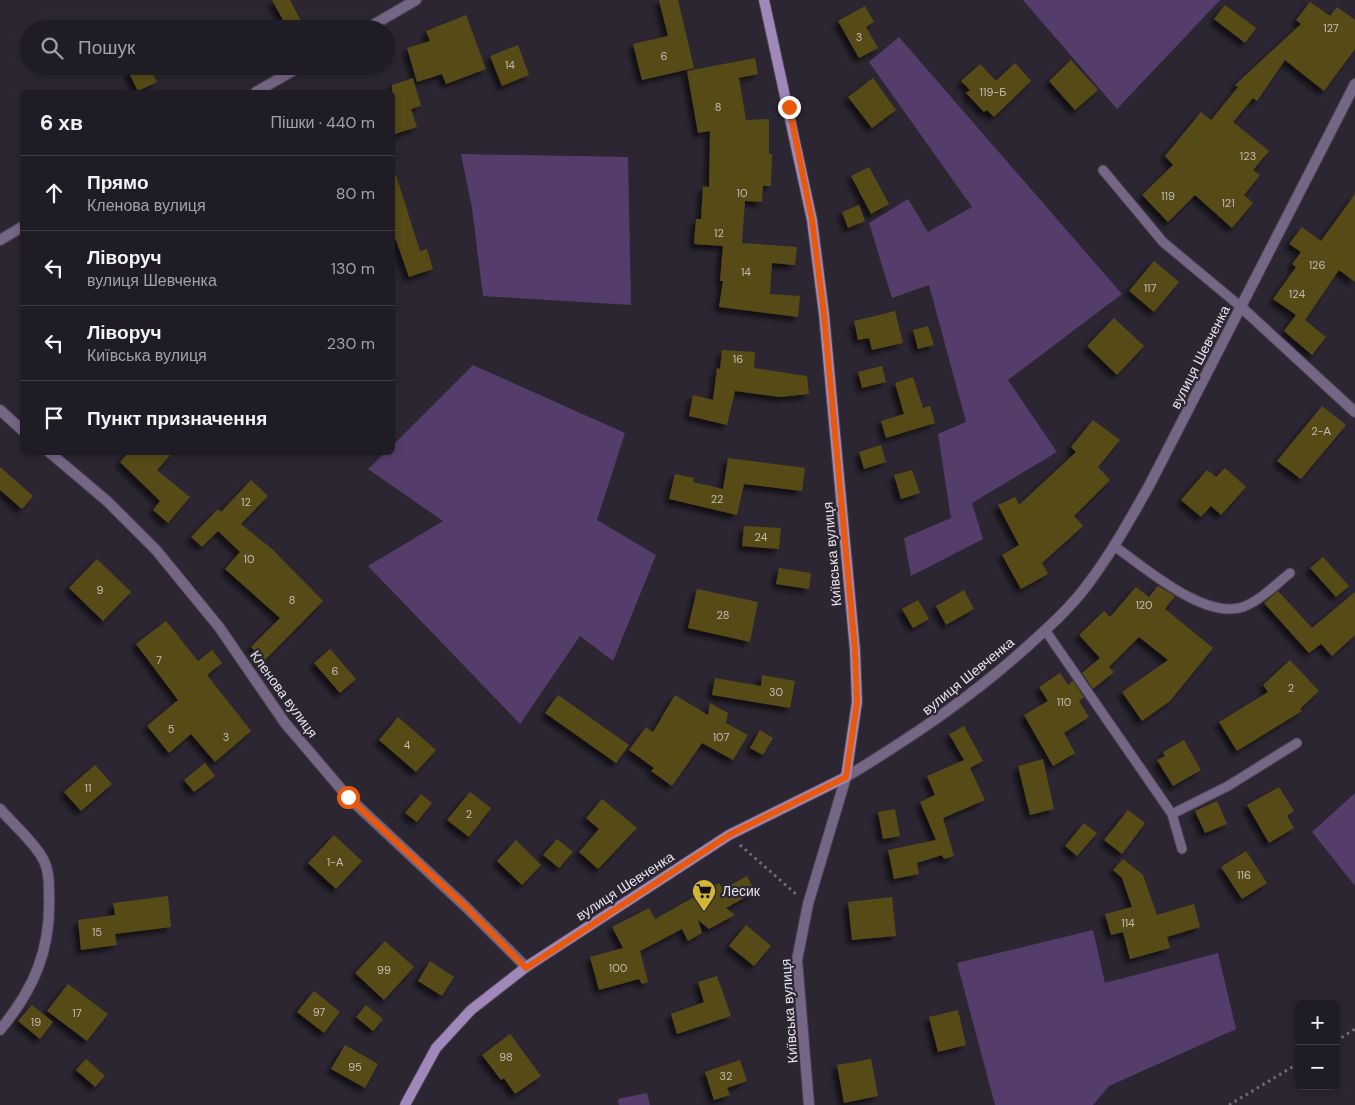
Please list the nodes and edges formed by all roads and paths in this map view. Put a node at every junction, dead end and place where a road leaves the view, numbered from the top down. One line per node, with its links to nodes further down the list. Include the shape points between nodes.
1 (416, 0): 3 (street)
2 (764, 0): 19 (main road, Київська вулиця, via 812,220 824,314 856,676 857,702)
3 (382, 20)
4 (285, 75): 6 (street)
5 (1355, 84): 10 (street, вулиця Шевченка)
6 (259, 90)
7 (1103, 170): 10 (lane, via 1163,242)
8 (20, 228): 9 (street)
9 (0, 240)
10 (1241, 307): 12 (street); 15 (street, вулиця Шевченка, via 1150,484)
11 (0, 410): 13 (street)
12 (1355, 412)
13 (20, 428)
14 (52, 455): 25 (street, Кленова вулиця, via 162,556 219,627 285,723 348,797)
15 (1114, 546): 16 (lane, via 1197,603 1215,609 1230,610 1258,599); 17 (street, вулиця Шевченка, via 1088,584)
16 (1290, 572)
17 (1045, 630): 19 (street, вулиця Шевченка, via 1009,664 945,715); 21 (lane)
18 (1297, 743): 21 (lane, via 1228,786)
19 (846, 777): 22 (main road, вулиця Шевченка); 24 (street, Київська вулиця)
20 (0, 809): 27 (street, via 43,858 49,876 50,917 43,959 21,1005)
21 (1172, 814): 23 (lane)
22 (729, 835): 24 (path); 25 (main road, вулиця Шевченка)
23 (1182, 850)
24 (808, 904): 31 (street, Київська вулиця, via 797,960)
25 (526, 968): 30 (main road, вулиця Шевченка, via 471,1010 436,1048)
26 (1355, 1029): 28 (path)
27 (0, 1030)
28 (1340, 1038)
29 (1295, 1065): 32 (path)
30 (405, 1105)
31 (809, 1105)
32 (1229, 1105)

